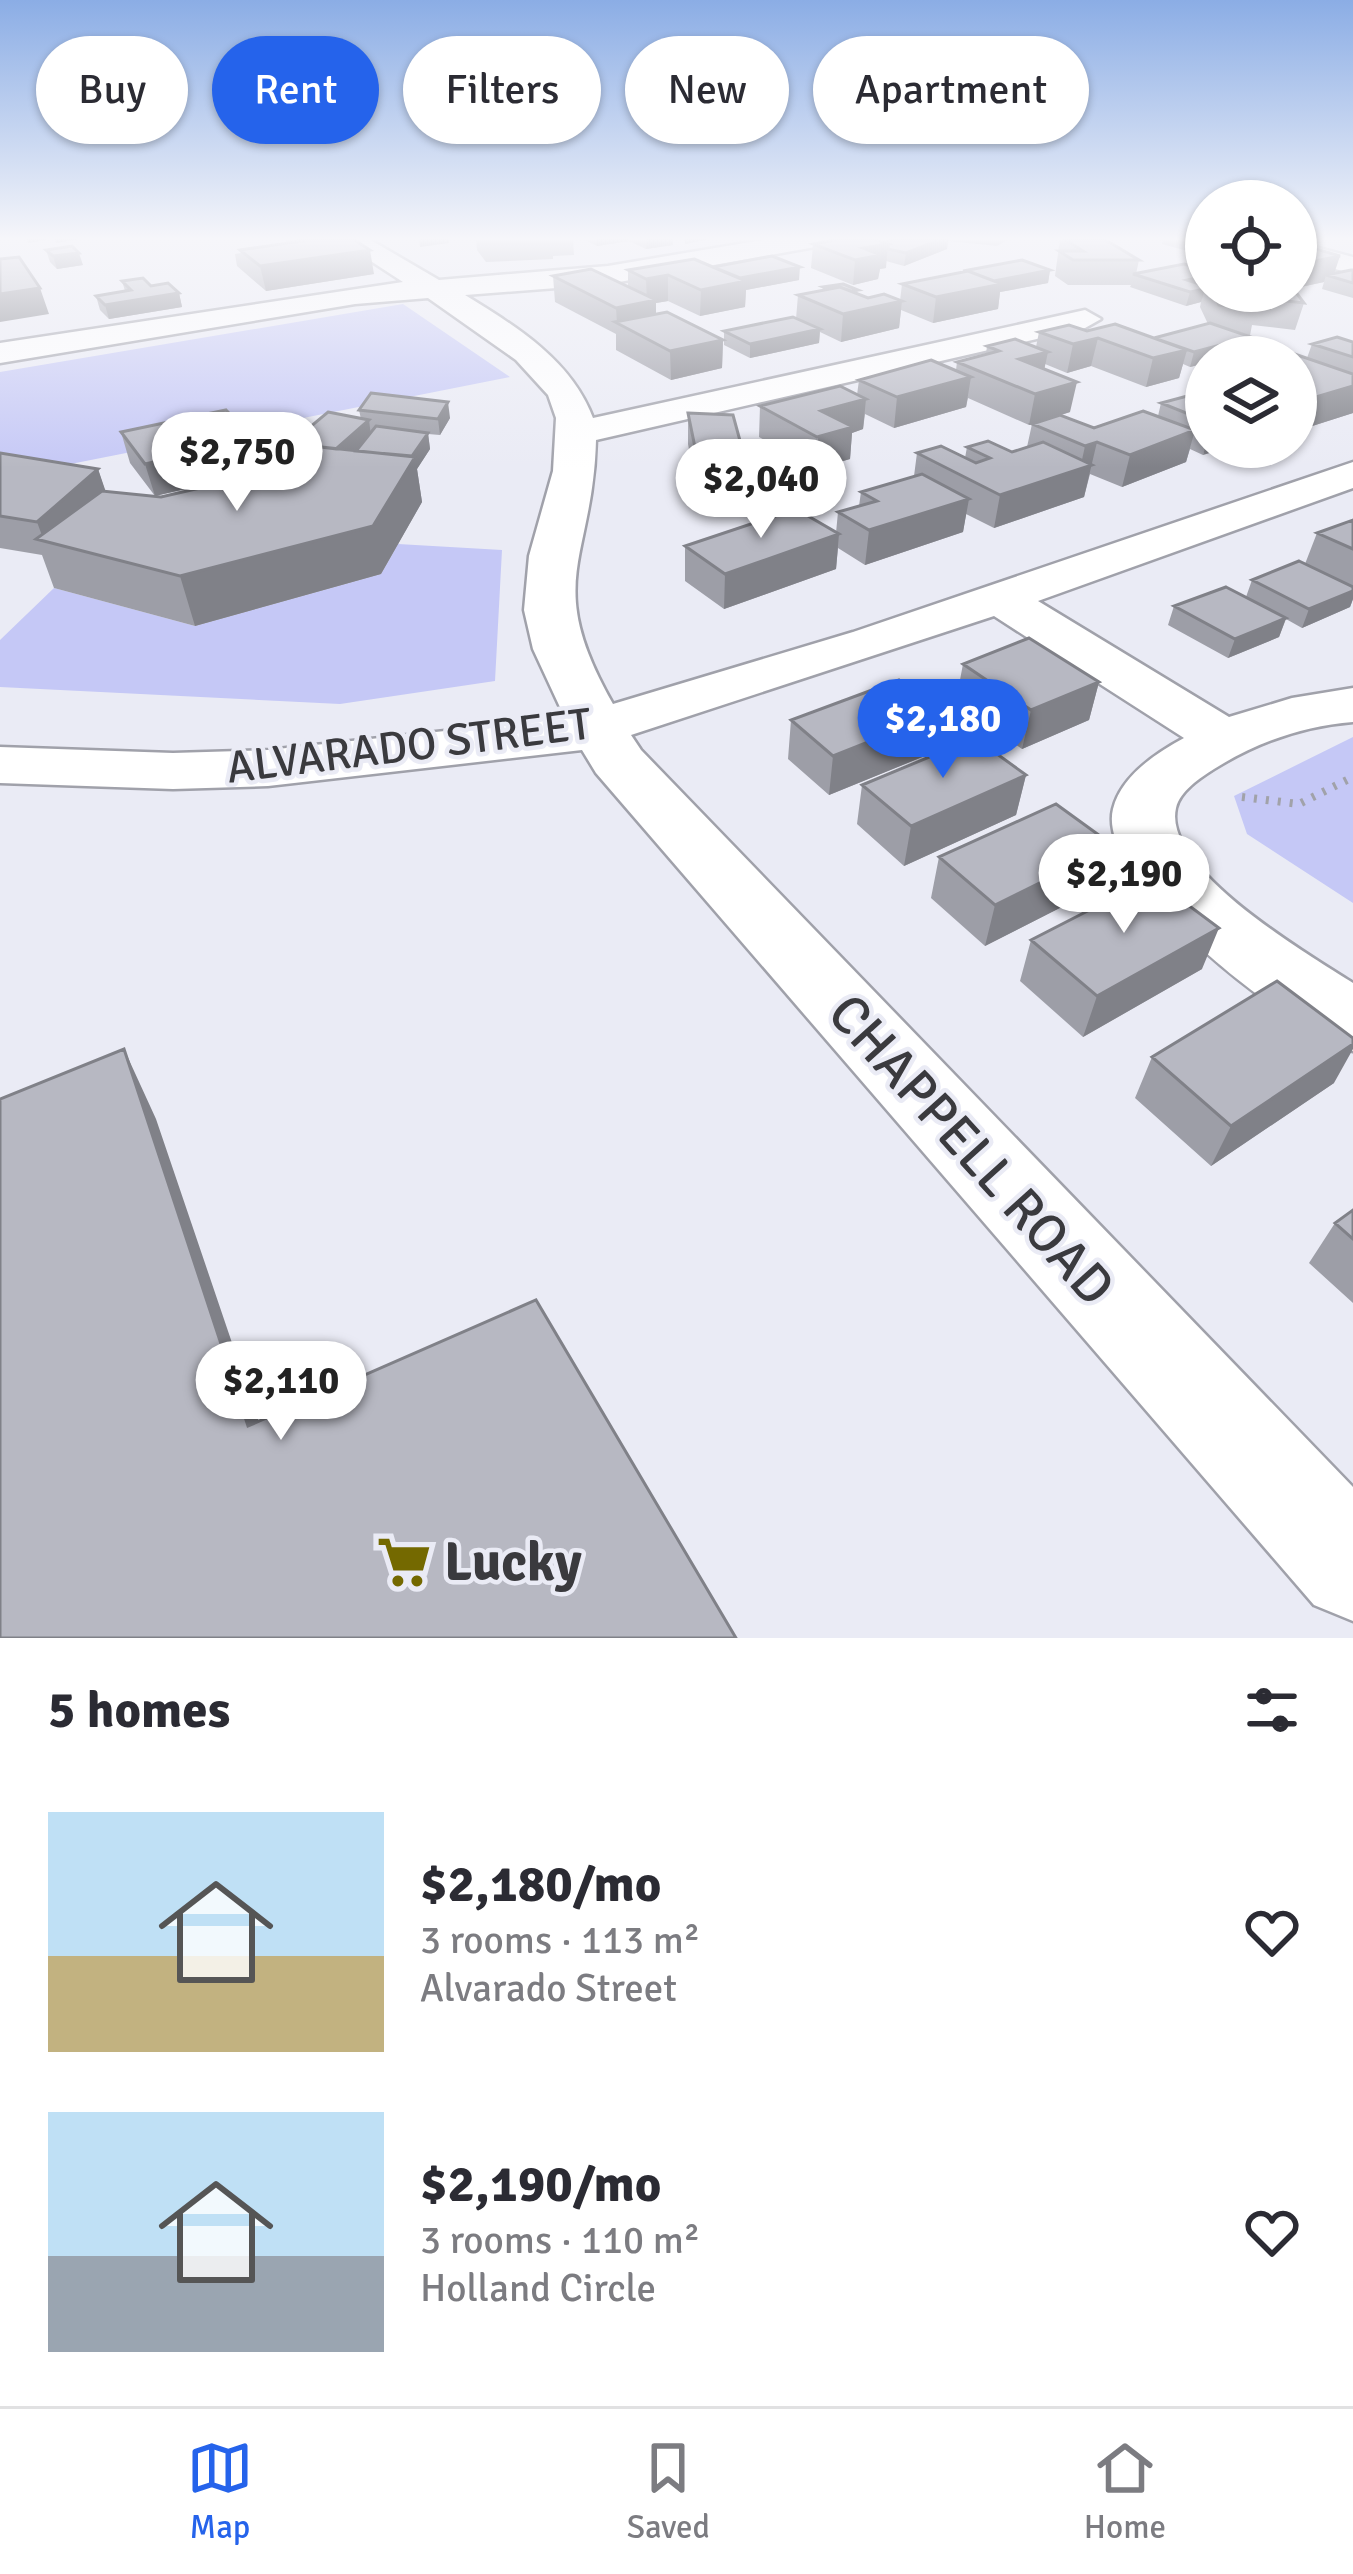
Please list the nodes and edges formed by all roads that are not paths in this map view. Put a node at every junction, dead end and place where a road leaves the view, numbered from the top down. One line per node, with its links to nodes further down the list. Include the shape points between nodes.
1 (239, 315): 4 (street)
2 (468, 315): 5 (street, via 550,373)
3 (1085, 319): 5 (street)
4 (0, 353)
5 (578, 433): 9 (street, CHAPPELL ROAD, via 549,610 564,661)
6 (1353, 474): 7 (street, ALVARADO STREET)
7 (996, 596): 9 (street, ALVARADO STREET); 11 (street)
8 (1353, 705): 11 (street, via 1260,724)
9 (598, 726): 10 (street, ALVARADO STREET, via 268,768); 13 (street, CHAPPELL ROAD, via 617,760)
10 (0, 765)
11 (1229, 767): 12 (street, via 1171,770 1142,818 1150,851 1176,885)
12 (1353, 1022)
13 (1353, 1566)

